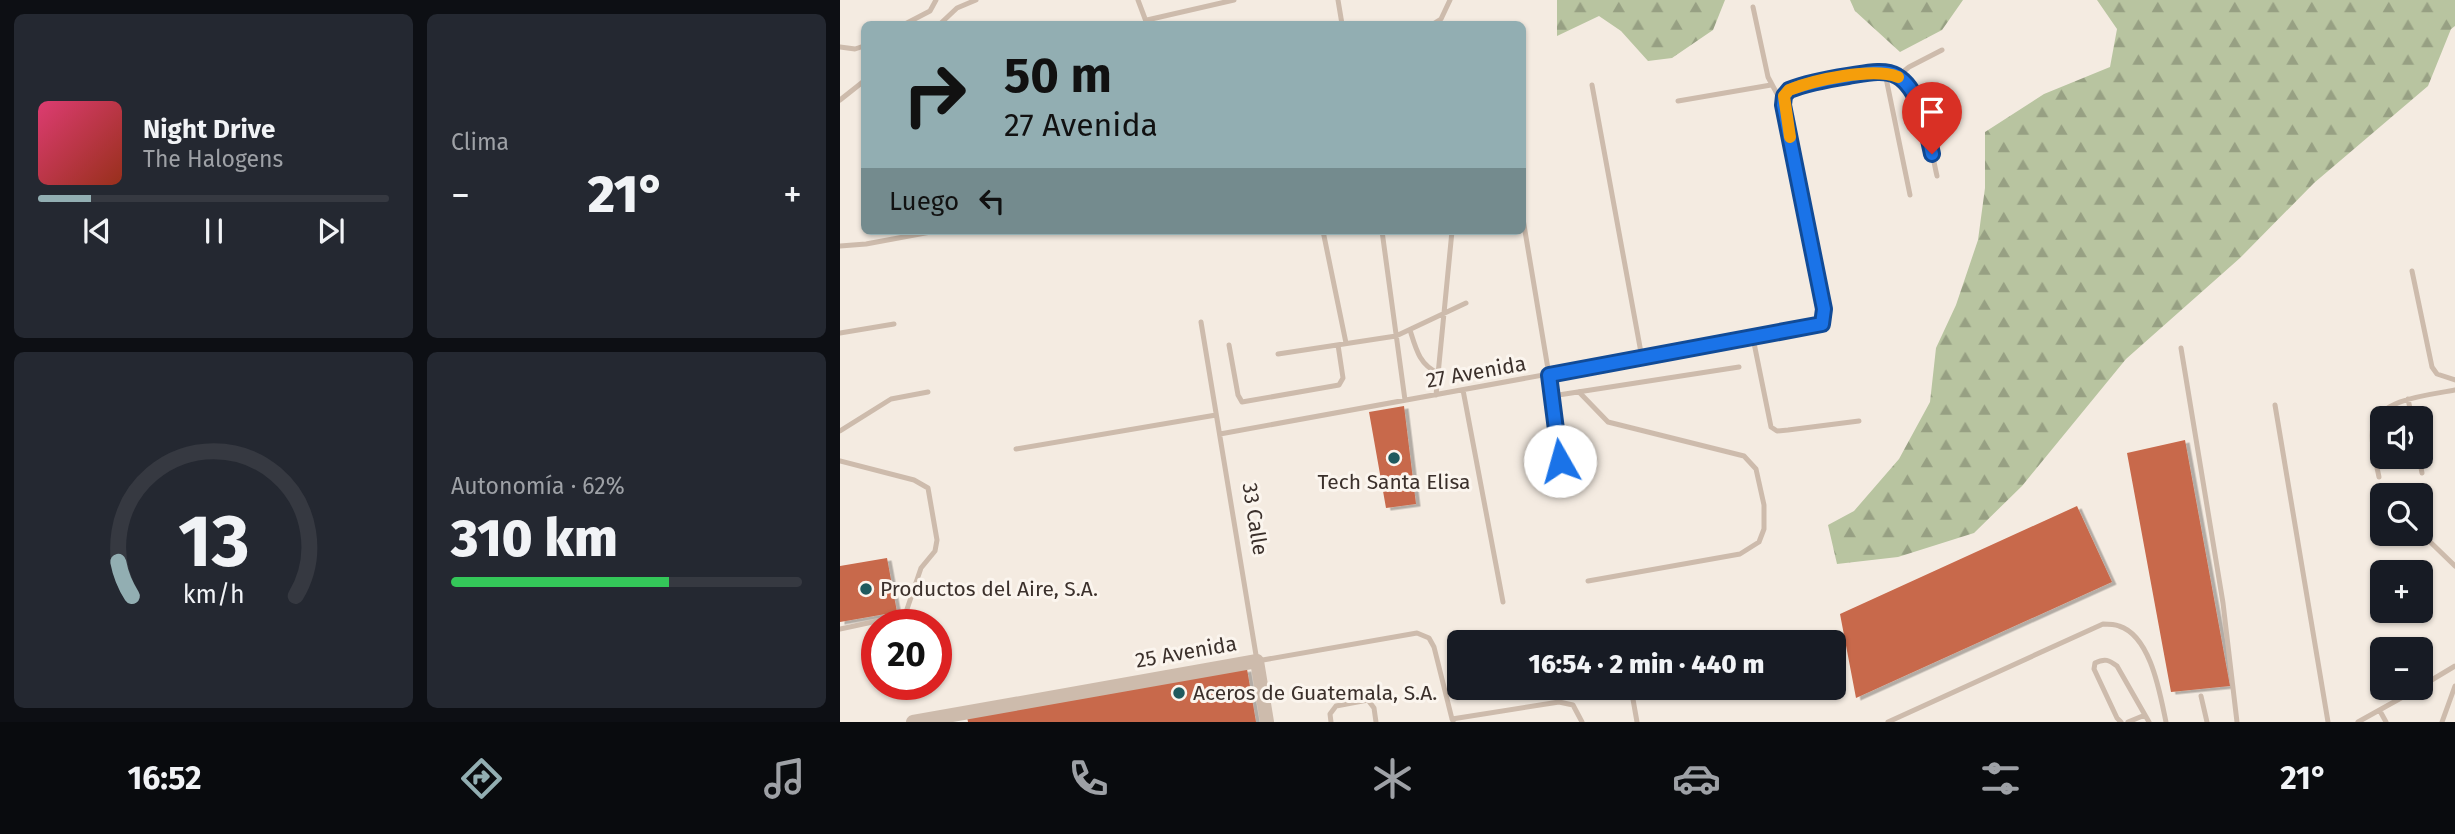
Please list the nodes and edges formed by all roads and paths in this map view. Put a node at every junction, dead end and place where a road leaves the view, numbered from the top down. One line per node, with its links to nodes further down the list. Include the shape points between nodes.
1 (936, 0): 8 (lane)
2 (976, 0): 11 (lane, via 957,8)
3 (1138, 0): 12 (lane)
4 (1234, 0): 13 (lane)
5 (1338, 0): 14 (lane)
6 (1450, 0): 15 (lane)
7 (1753, 7): 23 (lane)
8 (930, 11): 9 (lane); 10 (lane)
9 (911, 21)
10 (938, 21)
11 (943, 21)
12 (1147, 21)
13 (1151, 21)
14 (1342, 21)
15 (1438, 21)
16 (840, 47): 17 (lane)
17 (861, 47)
18 (1942, 50): 20 (lane)
19 (1885, 73): 20 (lane); 26 (lane, via 1797,87 1784,96); 28 (lane)
20 (1898, 76): 27 (lane, via 1922,111)
21 (861, 83): 24 (lane)
22 (1592, 85): 49 (lane)
23 (1771, 85): 25 (lane); 26 (lane)
24 (840, 100)
25 (1678, 101)
26 (1783, 105): 43 (lane, 27 Avenida, via 1824,320 1818,326)
27 (1937, 176)
28 (1910, 195)
29 (914, 235): 34 (lane)
30 (1324, 235): 44 (lane)
31 (1383, 235): 42 (lane)
32 (1452, 235): 37 (lane)
33 (1526, 235): 52 (lane)
34 (840, 246)
35 (2412, 271): 53 (lane, via 2432,367)
36 (1465, 303): 37 (lane)
37 (1444, 314): 40 (lane); 51 (lane)
38 (1201, 322): 64 (lane, 33 Calle)
39 (894, 324): 41 (lane)
40 (1410, 330): 42 (lane); 51 (lane, via 1422,362)
41 (840, 333)
42 (1396, 336): 44 (lane); 61 (lane)
43 (1752, 338): 49 (lane, 27 Avenida); 65 (lane, via 1771,427 1777,431)
44 (1346, 343): 46 (lane)
45 (1229, 345): 46 (lane, via 1238,395 1245,402 1339,385 1343,378)
46 (1338, 345): 48 (lane)
47 (2181, 348): 101 (lane, via 2223,603)
48 (1278, 354)
49 (1642, 358): 52 (lane, 27 Avenida)
50 (1740, 367): 57 (lane)
51 (1438, 373): 58 (lane)
52 (1549, 375): 54 (lane, 27 Avenida); 59 (lane)
53 (2455, 380)
54 (1463, 390): 58 (lane, 27 Avenida); 77 (lane)
55 (2455, 390): 60 (lane)
56 (928, 392): 66 (lane, via 891,399)
57 (1579, 392): 59 (lane); 76 (lane, via 1608,422 1744,456 1756,469 1764,505 1759,542 1740,554)
58 (1436, 395): 61 (lane, 27 Avenida)
59 (1552, 396): 70 (lane)
60 (2408, 399): 63 (lane); 73 (lane, via 2379,414 2373,426)
61 (1405, 400): 67 (lane, 27 Avenida)
62 (2275, 405): 102 (lane)
63 (2409, 406)
64 (1216, 415): 67 (lane, 33 Calle); 68 (lane)
65 (1860, 421)
66 (840, 431)
67 (1220, 434): 79 (lane, 33 Calle)
68 (1016, 449)
69 (840, 461): 78 (lane, via 914,480 928,488 937,540 935,551 921,568 905,615)
70 (1560, 461)
71 (2421, 469): 72 (lane)
72 (2422, 472)
73 (2379, 477)
74 (2433, 545): 75 (lane)
75 (2455, 566)
76 (1587, 582)
77 (1503, 602)
78 (840, 629)
79 (1257, 661): 88 (lane, 25 Avenida, via 1417,633 1434,647); 89 (street, 25 Avenida); 90 (street, 33 Calle)
80 (2455, 666): 81 (lane)
81 (2433, 679)
82 (2455, 686): 105 (lane)
83 (2201, 696): 100 (lane)
84 (1633, 700): 94 (lane)
85 (2399, 700): 86 (lane)
86 (2381, 711): 103 (lane); 104 (lane)
87 (2145, 715): 96 (lane, via 2117,666 2101,659 2094,669); 97 (lane); 98 (lane)
88 (1453, 720): 93 (lane, via 1559,702 1573,705)
89 (913, 722)
90 (1267, 722)
91 (1331, 722): 92 (lane, via 1336,706 1368,700)
92 (1376, 722)
93 (1582, 722)
94 (1637, 722)
95 (1888, 722): 99 (lane, via 2103,624 2120,626 2143,647 2158,683)
96 (2121, 722)
97 (2128, 722)
98 (2149, 722)
99 (2166, 722)
100 (2207, 722)
101 (2237, 722)
102 (2329, 722)
103 (2358, 722)
104 (2386, 722)
105 (2442, 722)

